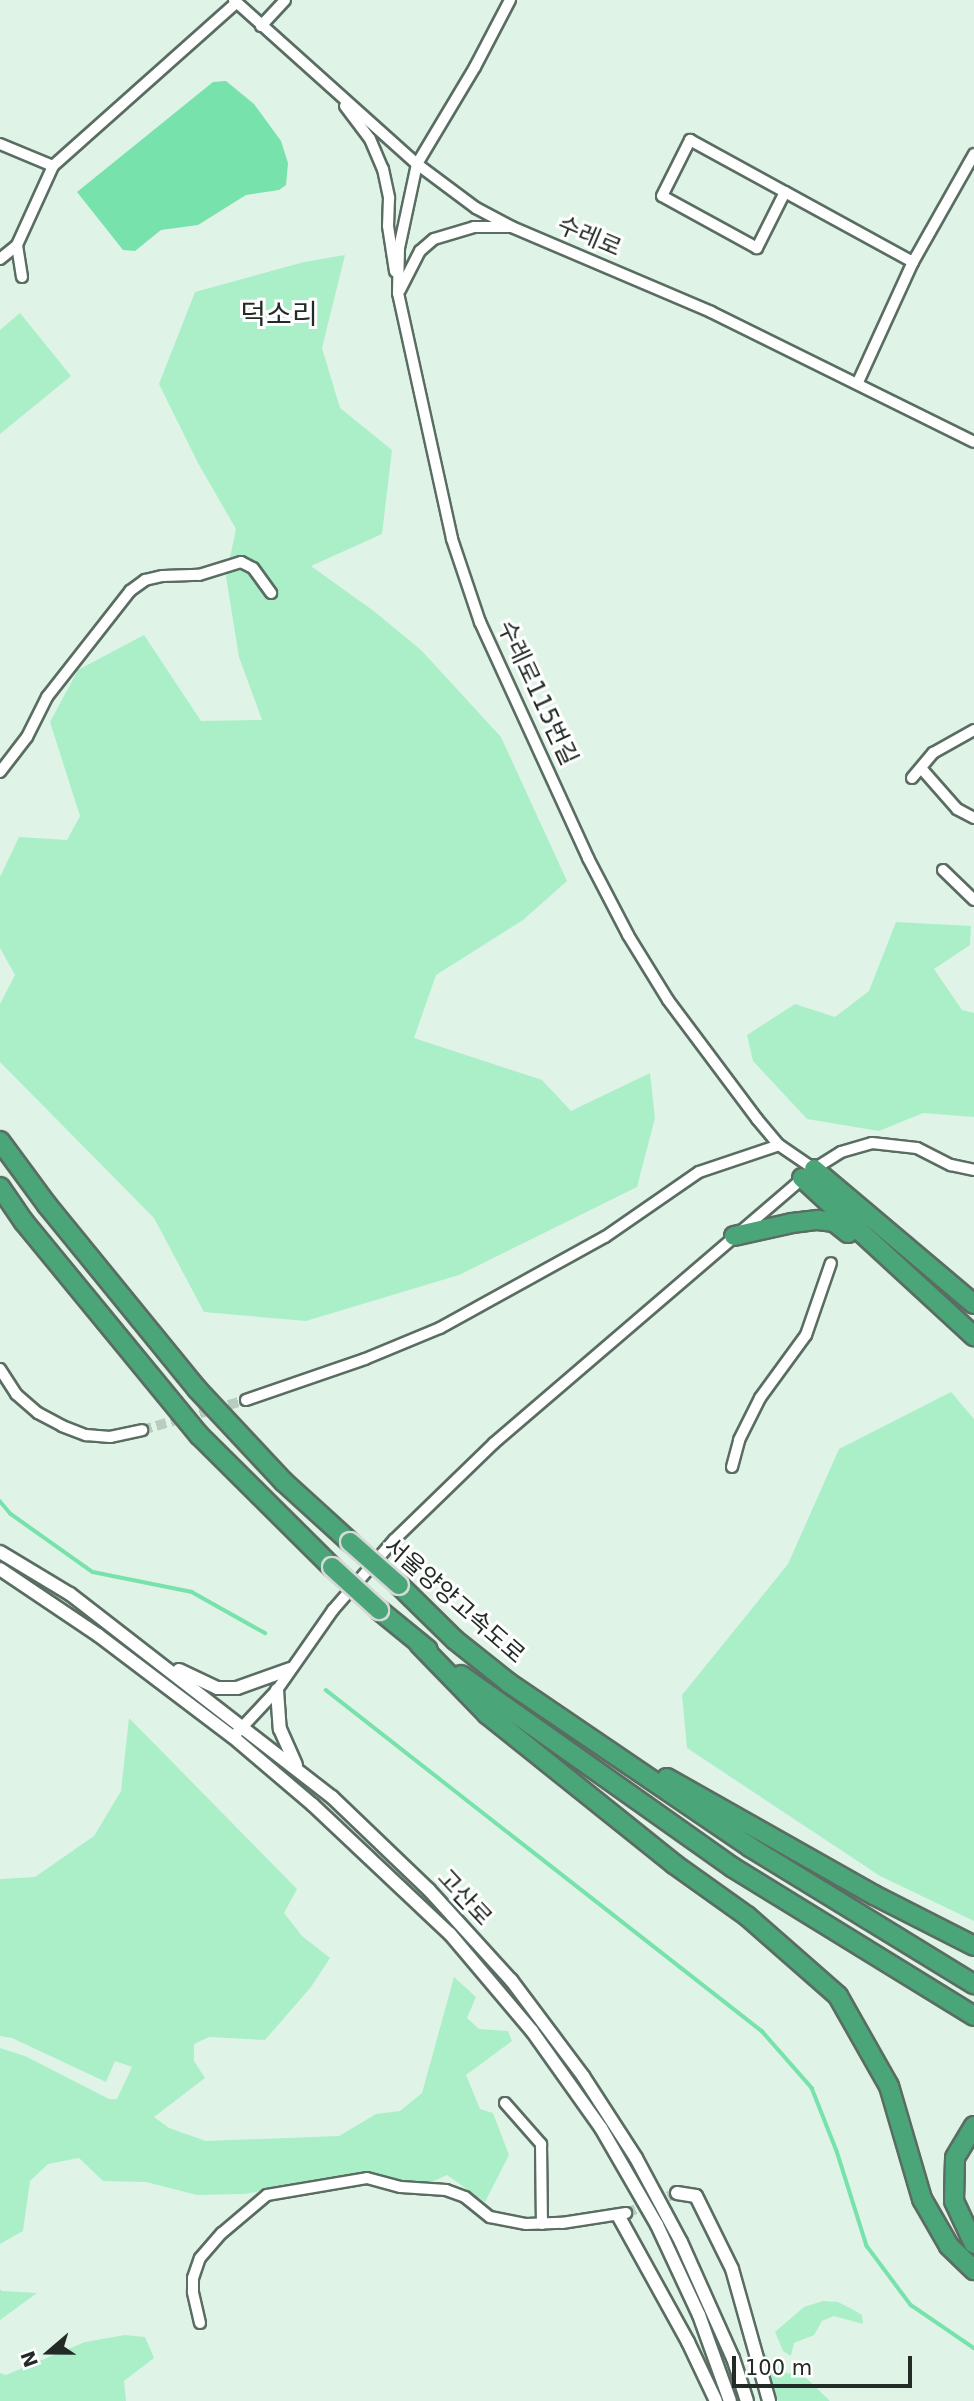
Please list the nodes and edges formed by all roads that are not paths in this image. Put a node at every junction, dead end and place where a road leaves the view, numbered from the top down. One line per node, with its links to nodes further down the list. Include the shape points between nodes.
1 (285, 0): 4 (street)
2 (510, 0): 8 (street, 수레로115번길)
3 (235, 1): 4 (street, 수레로); 9 (street)
4 (261, 26): 5 (street, 수레로)
5 (342, 99): 8 (street, 수레로); 16 (street, via 370,139 383,169)
6 (0, 144): 9 (street)
7 (974, 154): 14 (street)
8 (417, 164): 11 (street, 수레로, via 476,208); 16 (street, 수레로115번길, via 398,248)
9 (53, 166): 12 (street)
10 (785, 192): 10 (street, via 690,140 662,196 757,248); 14 (street)
11 (512, 227): 16 (street, via 474,227 433,239 421,250); 17 (street, 수레로, via 666,292)
12 (17, 245): 13 (street); 15 (street)
13 (0, 260)
14 (913, 262): 17 (street)
15 (22, 277)
16 (399, 291): 28 (street, 수레로115번길, via 452,539 480,622 628,935 713,1062)
17 (858, 382): 18 (street, 수레로)
18 (974, 442)
19 (271, 593): 22 (street, via 253,568 241,562 199,575 145,580 130,591 47,697 27,737)
20 (974, 730): 21 (street, via 933,753)
21 (921, 768): 23 (street); 24 (street, via 957,809)
22 (0, 772)
23 (912, 778)
24 (974, 818)
25 (943, 870): 26 (street)
26 (974, 900)
27 (0, 1141): 47 (highway, 서울양양고속도로, bridge, via 197,1389 284,1482 455,1640)
28 (779, 1145): 30 (street, 수레로115번길); 38 (street, via 699,1171 605,1237 440,1328)
29 (974, 1170): 30 (street, via 951,1165 917,1148 872,1143 841,1152)
30 (808, 1174): 32 (street); 33 (highway); 35 (highway)
31 (0, 1187): 43 (highway, 서울양양고속도로, bridge, via 199,1436 331,1567)
32 (734, 1236): 33 (highway, via 792,1223 834,1222 870,1251); 45 (street, via 494,1443 394,1539)
33 (883, 1255): 36 (highway)
34 (831, 1263): 40 (street, via 806,1335 760,1398 739,1440)
35 (974, 1304)
36 (974, 1336)
37 (0, 1369): 39 (street, via 16,1394 62,1426 110,1437)
38 (246, 1400)
39 (142, 1430)
40 (732, 1467)
41 (0, 1552): 44 (street, 고산로, via 70,1594)
42 (0, 1569): 49 (street, 고산로, via 98,1635)
43 (419, 1644): 53 (highway, 서울양양고속도로, via 732,1867); 60 (highway, via 486,1714 674,1864 747,1916 838,1996 889,2086 922,2199 949,2246)
44 (153, 1657): 45 (street, via 216,1688 237,1688); 48 (street, 고산로)
45 (290, 1669): 46 (street)
46 (277, 1689): 48 (street); 50 (street, via 280,1729)
47 (556, 1715): 51 (highway, via 874,1895); 52 (highway, 서울양양고속도로, via 750,1847)
48 (243, 1727): 49 (street); 50 (street, 고산로)
49 (233, 1737): 63 (street, 고산로, via 450,1934 532,2031 601,2128 657,2225 699,2315)
50 (299, 1771): 64 (street, 고산로, via 429,1889 511,1980 583,2076 636,2158 681,2242 733,2358)
51 (974, 1946)
52 (974, 1984)
53 (974, 2016)
54 (505, 2103): 58 (street, via 541,2144)
55 (974, 2126): 59 (highway, via 955,2158 954,2201)
56 (677, 2193): 65 (street, via 696,2196 732,2269)
57 (623, 2215): 58 (street); 62 (street)
58 (542, 2224): 61 (street, via 490,2217 446,2190 401,2187 367,2178 267,2195 200,2258 193,2278)
59 (974, 2244)
60 (974, 2270)
61 (200, 2322)
62 (716, 2401)
63 (730, 2401)
64 (747, 2401)
65 (769, 2401)

